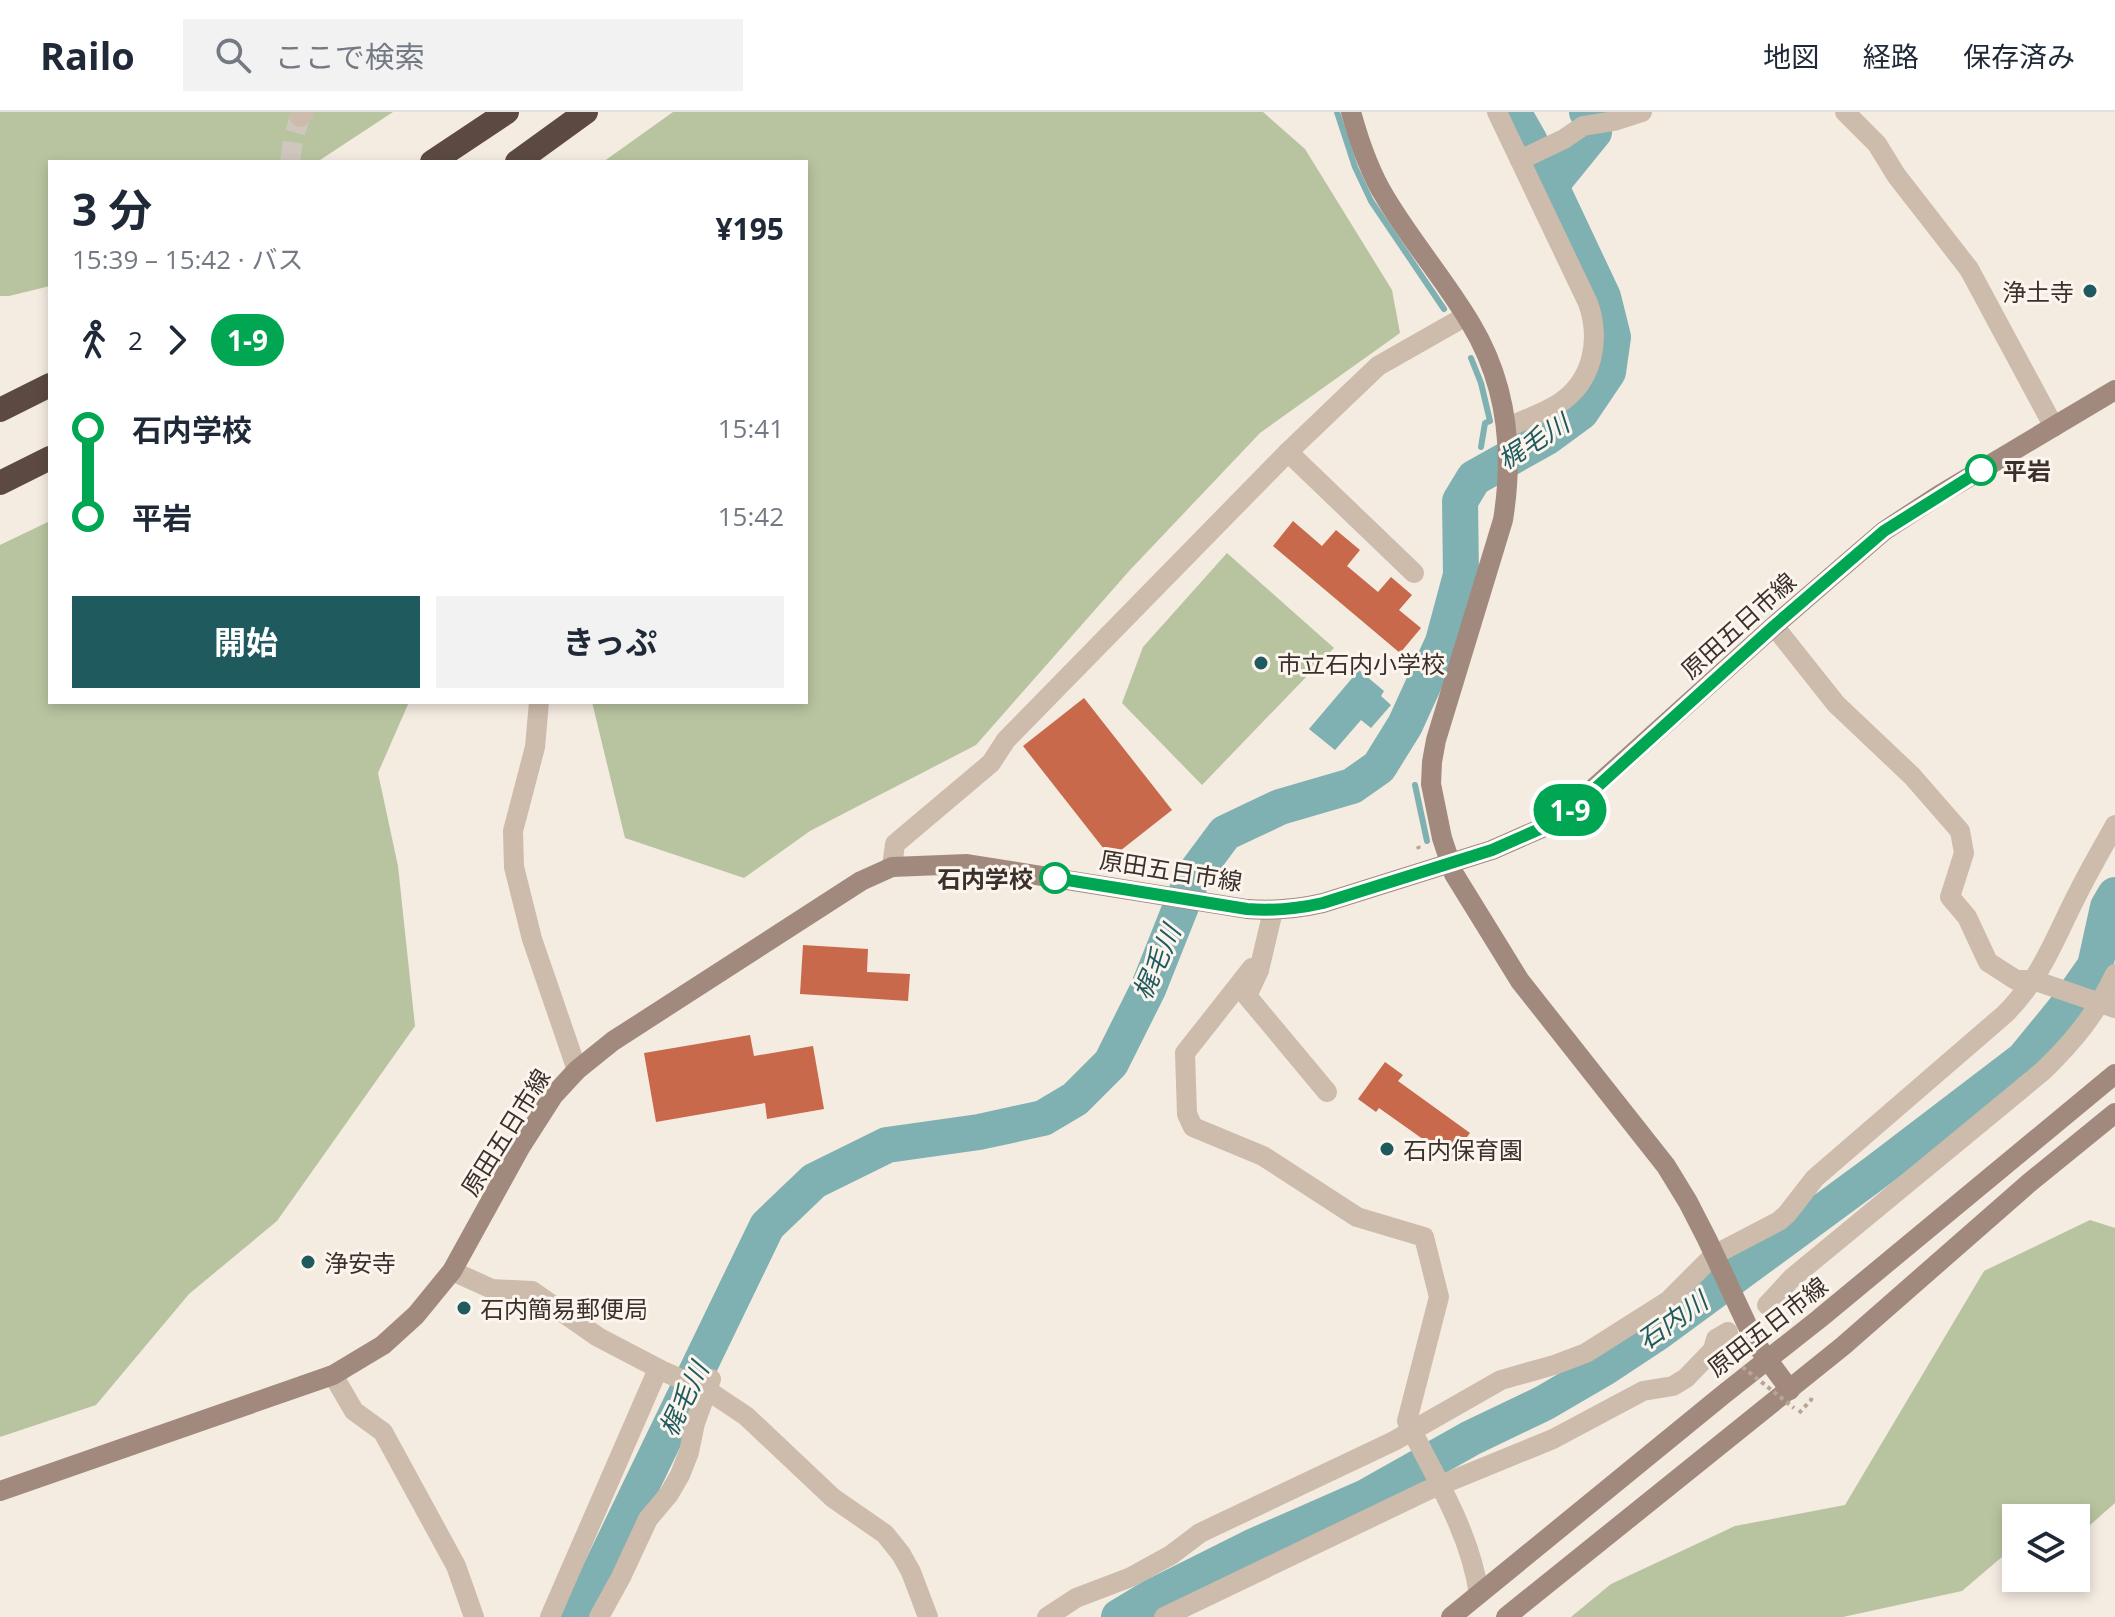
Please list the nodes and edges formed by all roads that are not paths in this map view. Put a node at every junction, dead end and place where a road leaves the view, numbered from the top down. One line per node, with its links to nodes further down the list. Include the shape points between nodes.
1 (507, 112): 9 (highway)
2 (586, 112): 10 (highway)
3 (1351, 112): 11 (main road, via 1383,194)
4 (1497, 112): 8 (street)
5 (1642, 112): 7 (street)
6 (1845, 112): 15 (street, via 1874,140 1965,263)
7 (1586, 122): 8 (street)
8 (1524, 158): 16 (street, via 1588,303 1594,351 1573,392)
9 (435, 160)
10 (520, 160)
11 (1466, 316): 16 (main road, via 1495,378); 17 (street, via 1378,366)
12 (48, 386): 14 (highway)
13 (2115, 390): 15 (main road, 原田五日市線)
14 (0, 410)
15 (2054, 427): 21 (main road, 原田五日市線, via 1884,531)
16 (1507, 431): 24 (main road, via 1503,520 1432,762 1434,806)
17 (1288, 452): 20 (street); 25 (street, via 1006,740 991,763 895,844)
18 (48, 459): 19 (highway)
19 (0, 483)
20 (1414, 573)
21 (1774, 626): 24 (main road, 原田五日市線, via 1565,814 1492,850); 29 (street, via 1836,704 1912,776 1960,831 1964,853 1950,897 1967,917 1988,962 2016,980)
22 (539, 704): 31 (street, via 535,747 513,831 514,867 532,939)
23 (2115, 825): 29 (street)
24 (1449, 863): 26 (main road, 原田五日市線, via 1323,903); 35 (main road, via 1520,981 1666,1166)
25 (892, 867): 26 (main road, 原田五日市線, via 967,864); 31 (main road, 原田五日市線, via 861,881 613,1041)
26 (1273, 911): 27 (street)
27 (1259, 970): 33 (street, via 1247,996); 44 (street, via 1252,968 1185,1053 1187,1114 1193,1127 1263,1156 1357,1217 1424,1237 1439,1297 1407,1421)
28 (2115, 974): 30 (street)
29 (2036, 981): 30 (street); 35 (street, via 2005,1014 1815,1178 1787,1214)
30 (2103, 1004): 37 (street, via 2043,1071 1792,1278)
31 (577, 1070): 36 (main road, 原田五日市線, via 521,1146)
32 (2115, 1074): 39 (main road, 原田五日市線)
33 (1327, 1092)
34 (2115, 1113): 43 (main road, via 1843,1346)
35 (1716, 1259): 39 (main road); 44 (street, via 1668,1301 1601,1344 1570,1360 1501,1380)
36 (452, 1271): 40 (street, via 492,1289 532,1291 598,1337); 41 (main road, 原田五日市線, via 383,1345)
37 (1767, 1305)
38 (1728, 1332): 45 (street, via 1673,1386 1643,1391 1553,1439)
39 (1767, 1360): 43 (main road); 47 (main road, 原田五日市線)
40 (662, 1370): 42 (street); 50 (street)
41 (333, 1375): 46 (main road, 原田五日市線); 49 (street, via 354,1411 383,1432 456,1566)
42 (707, 1386): 48 (street, via 833,1498 885,1534 911,1572); 51 (street, via 675,1485 648,1519)
43 (1795, 1404): 55 (main road)
44 (1413, 1433): 45 (street); 52 (street, via 1200,1533 1131,1577 1076,1598)
45 (1439, 1483): 47 (street, via 1454,1512); 53 (street)
46 (0, 1491)
47 (1479, 1594): 54 (main road, 原田五日市線)
48 (925, 1616)
49 (474, 1617)
50 (550, 1617)
51 (599, 1617)
52 (1047, 1617)
53 (1164, 1617)
54 (1451, 1617)
55 (1506, 1617)

